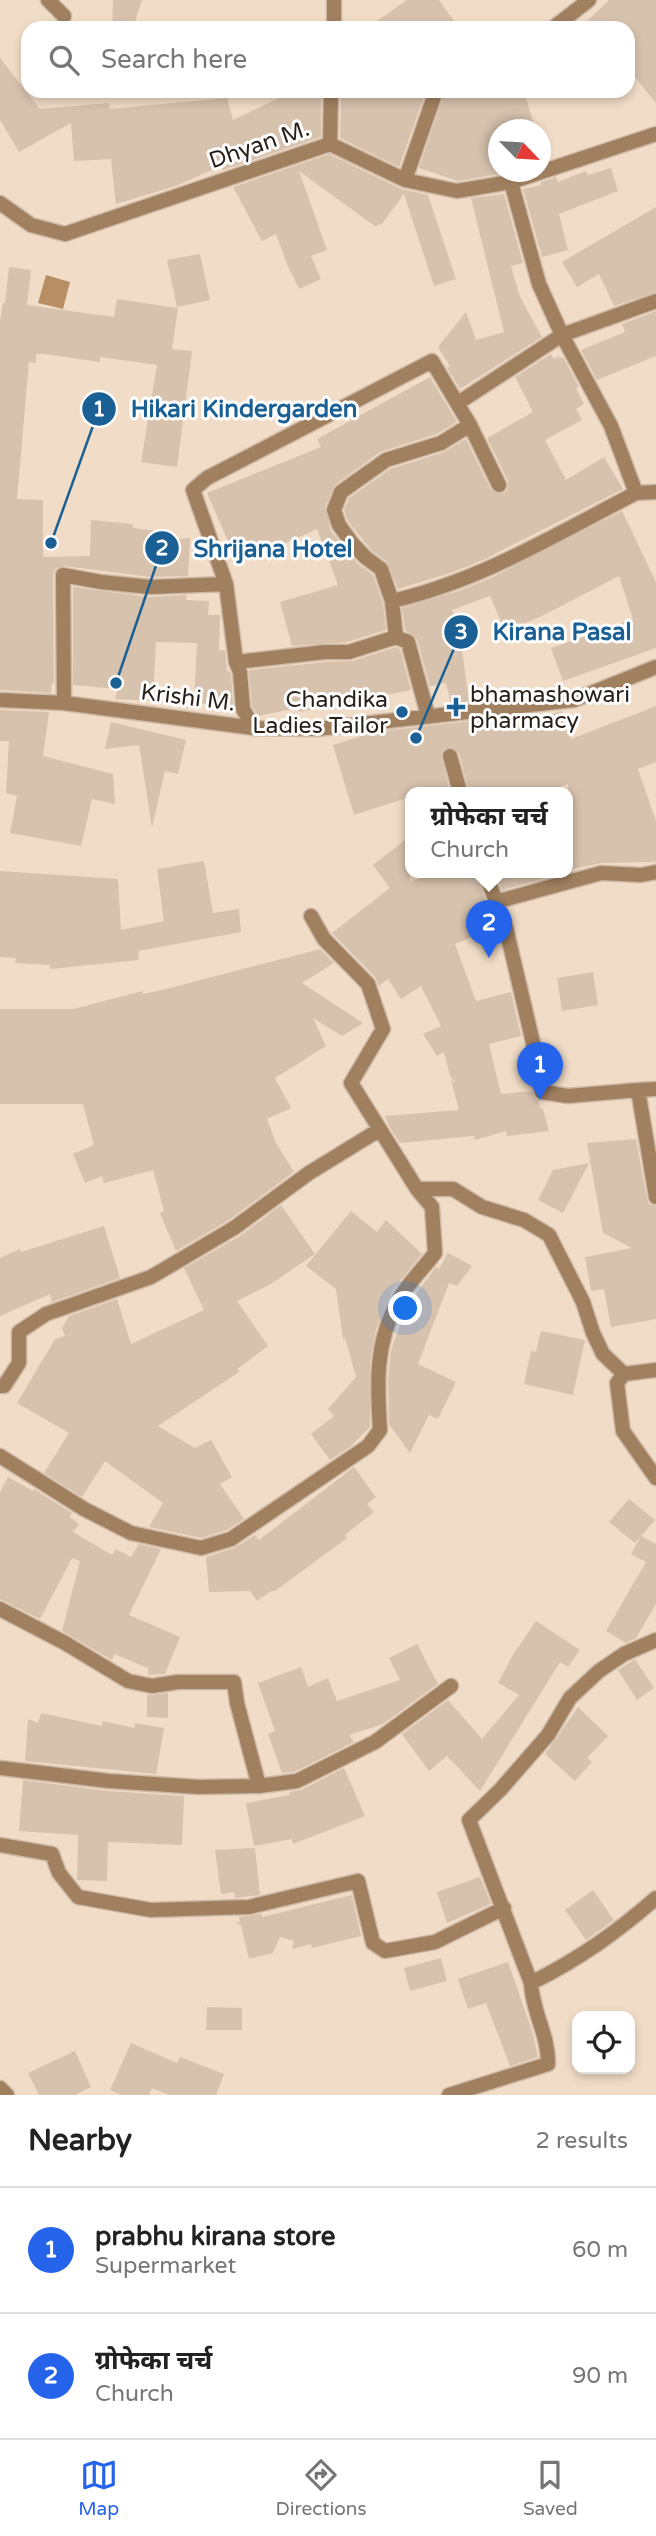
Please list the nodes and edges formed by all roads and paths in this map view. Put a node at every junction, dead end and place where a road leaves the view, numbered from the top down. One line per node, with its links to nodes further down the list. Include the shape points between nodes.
1 (48, 0): 4 (street)
2 (334, 0): 5 (street)
3 (589, 0): 6 (street)
4 (64, 16)
5 (334, 21)
6 (561, 21)
7 (331, 98): 10 (street)
8 (434, 98): 11 (street)
9 (656, 134): 12 (street, Dhyan M.)
10 (330, 144): 11 (street, Dhyan M.); 13 (street, Dhyan M., via 65,234 31,225)
11 (405, 180): 12 (street, Dhyan M., via 457,191)
12 (511, 183): 15 (street, via 539,284)
13 (0, 203)
14 (656, 301): 15 (street)
15 (562, 335): 16 (street); 20 (street, via 611,426)
16 (458, 403): 17 (street); 21 (street, via 432,361 207,478 193,489)
17 (470, 425): 18 (street); 22 (street, via 441,443 386,460 341,492 334,510 339,525 381,569)
18 (499, 485)
19 (656, 492): 20 (street)
20 (636, 493): 22 (street, via 499,565)
21 (226, 584): 24 (street); 27 (street, via 150,587 63,575)
22 (392, 601): 23 (street)
23 (396, 637): 24 (street, via 349,652); 28 (street, via 408,642)
24 (236, 662): 29 (street, via 243,709)
25 (656, 667): 28 (street, Krishi M., via 574,700)
26 (0, 700): 27 (street, Krishi M.)
27 (64, 703): 29 (street, Krishi M.)
28 (428, 716): 29 (street, Krishi M., via 317,729)
29 (254, 728)
30 (450, 756): 31 (street)
31 (459, 787)
32 (656, 872): 34 (street, via 601,873)
33 (487, 878): 34 (street)
34 (495, 902): 37 (street, via 506,928 542,1092 568,1096)
35 (311, 916): 38 (street, via 324,939 368,984 383,1029 351,1083)
36 (656, 1089): 37 (street)
37 (638, 1090): 40 (street)
38 (379, 1130): 39 (street); 43 (street, via 151,1278 46,1314 19,1332 19,1363)
39 (417, 1189): 42 (street, via 453,1189 482,1207 524,1220 549,1235 603,1354); 44 (street, via 432,1207 435,1253 399,1300 384,1333 377,1377 380,1430 368,1446 231,1539 201,1548 131,1533)
40 (656, 1197)
41 (656, 1370): 42 (street)
42 (624, 1374): 45 (street, via 617,1383 623,1431)
43 (0, 1386)
44 (0, 1456)
45 (656, 1478)
46 (0, 1609): 50 (street, via 128,1681 152,1686 234,1682)
47 (656, 1640): 53 (street, via 624,1654 570,1698 548,1735 469,1820)
48 (451, 1686): 50 (street, via 375,1742 297,1781)
49 (0, 1768): 50 (street, via 109,1781)
50 (259, 1786)
51 (0, 1845): 53 (street, via 52,1854 59,1873 78,1897 151,1910 249,1907 358,1881 373,1943 385,1951 435,1942)
52 (656, 1898): 54 (street, via 575,1961)
53 (504, 1909): 54 (street)
54 (531, 1983): 57 (street, via 548,2064)
55 (0, 2088): 56 (street)
56 (7, 2095)
57 (449, 2095)

